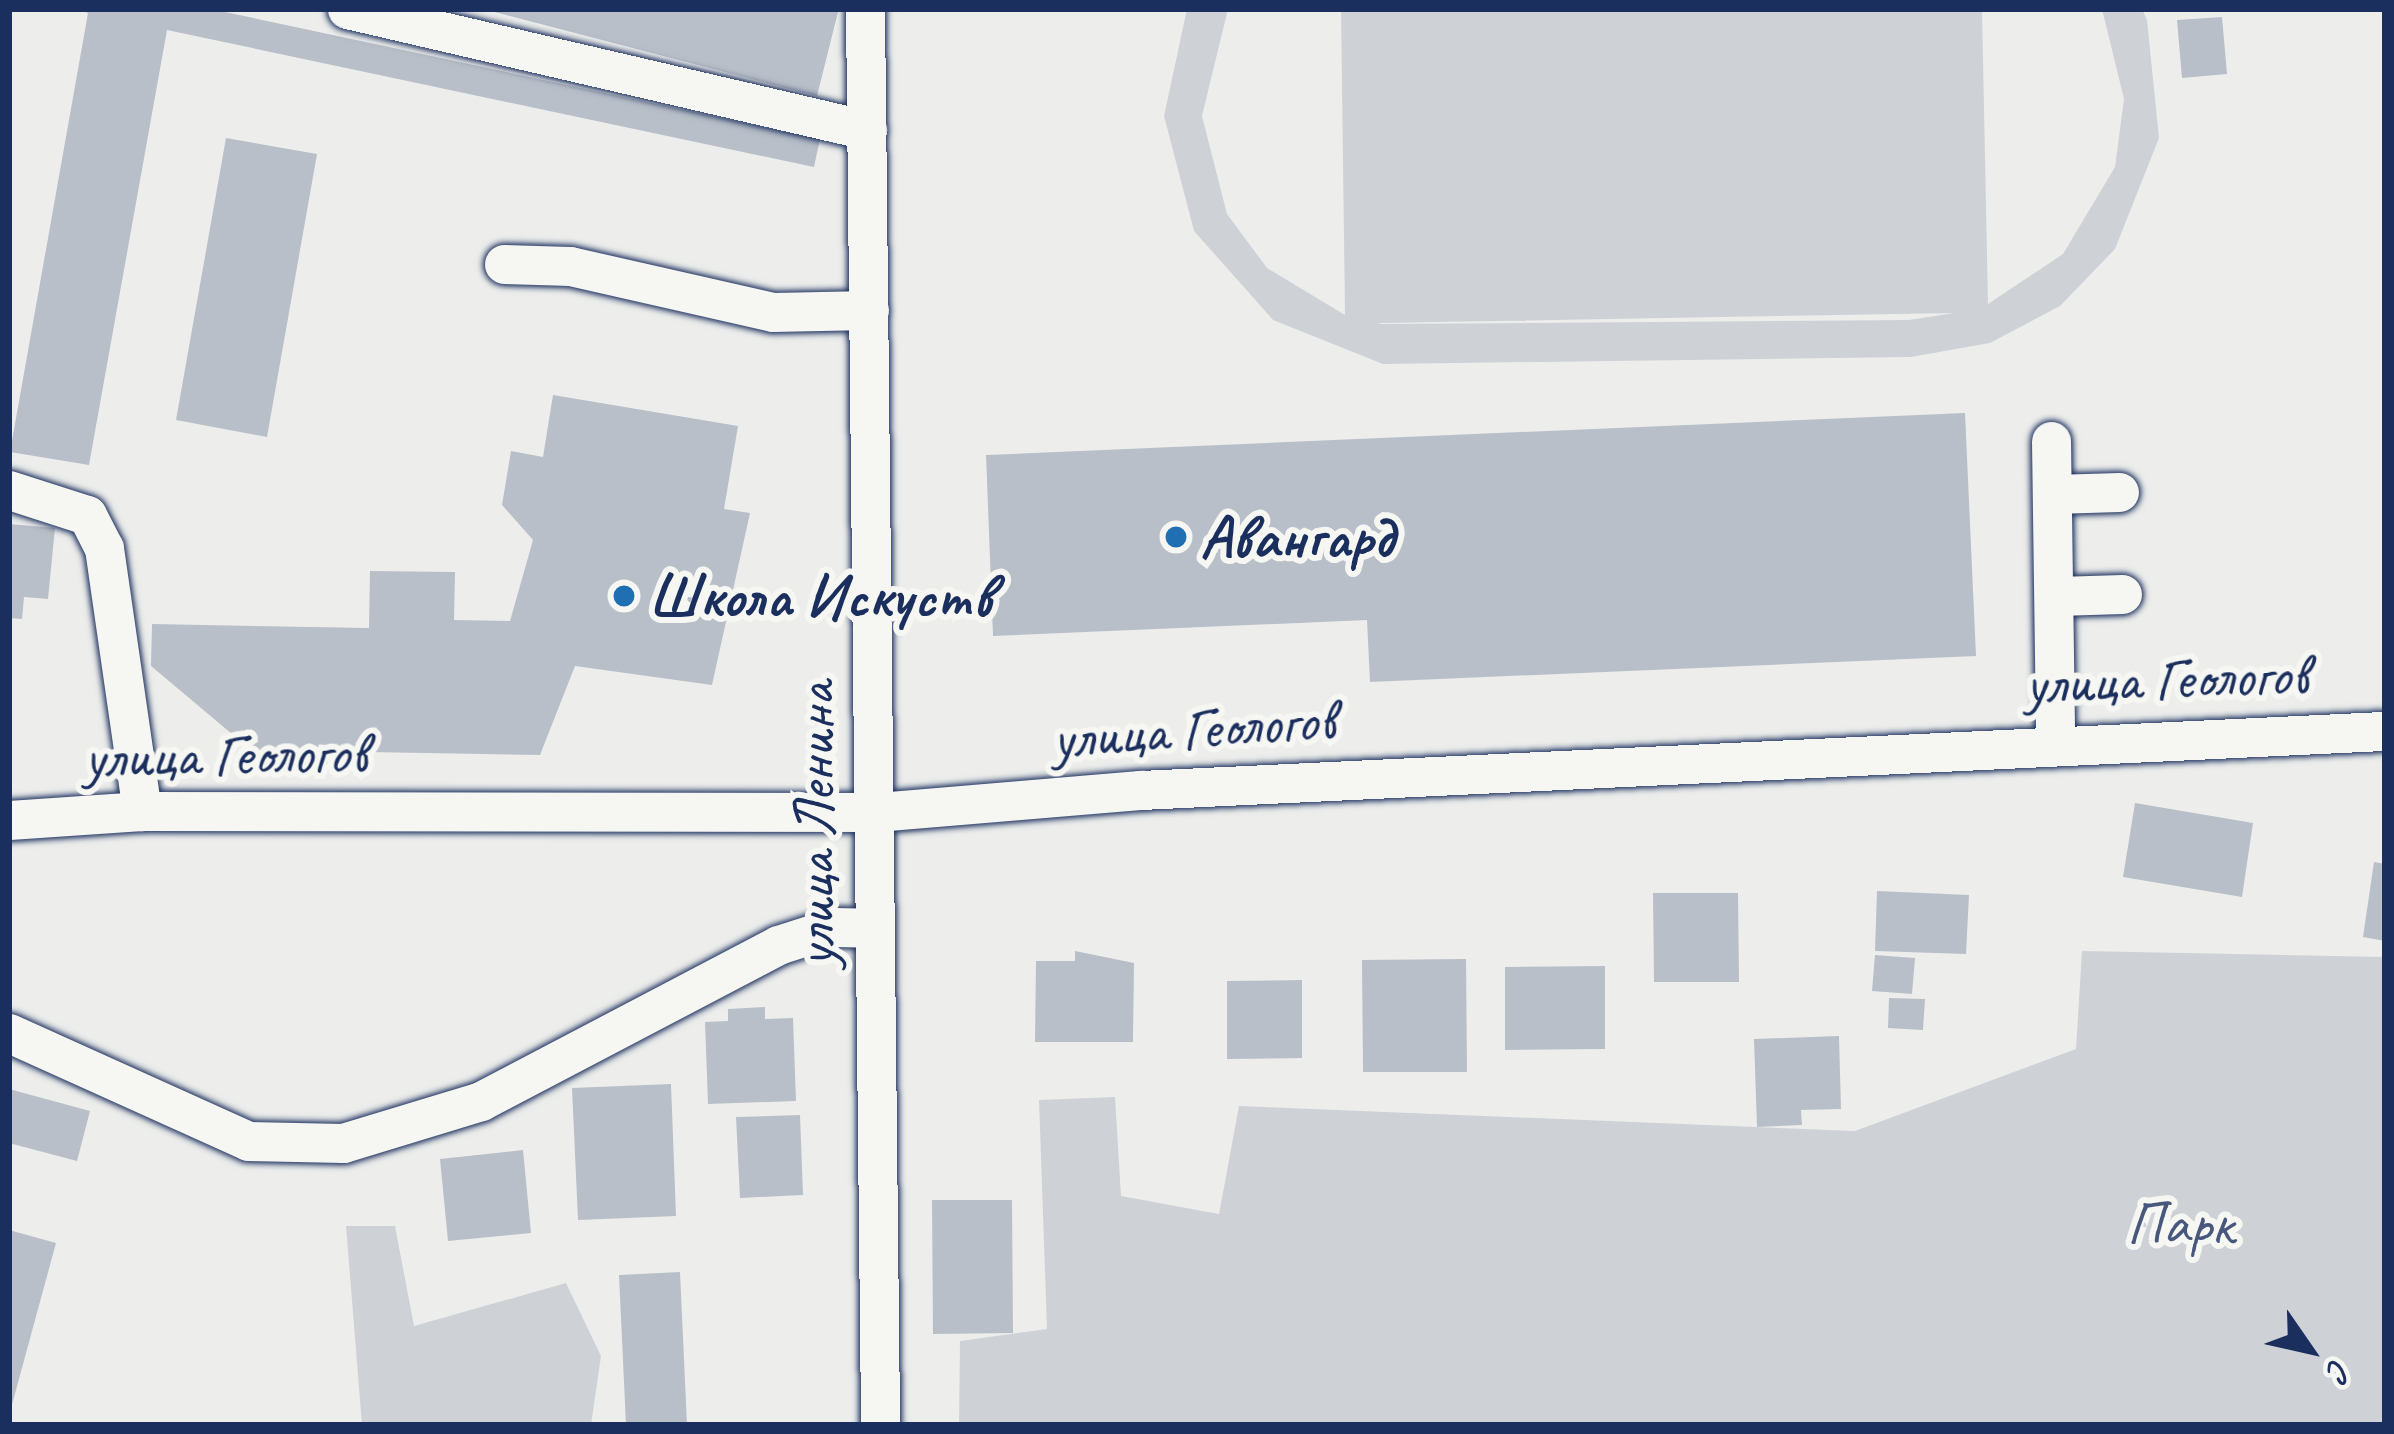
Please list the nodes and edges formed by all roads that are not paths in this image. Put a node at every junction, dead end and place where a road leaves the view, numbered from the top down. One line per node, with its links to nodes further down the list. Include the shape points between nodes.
1 (347, 9): 3 (street)
2 (865, 9): 3 (street, улица Ленина)
3 (867, 130): 5 (street, улица Ленина)
4 (504, 264): 5 (street, via 570,266 773,312)
5 (869, 310): 15 (street, улица Ленина)
6 (2051, 442): 9 (street)
7 (9, 490): 14 (street, via 87,515 104,548)
8 (2119, 492): 9 (street)
9 (2054, 494): 11 (street)
10 (2122, 594): 11 (street)
11 (2058, 596): 13 (street)
12 (2385, 731): 13 (street, улица Геологов)
13 (2055, 742): 15 (street, улица Геологов)
14 (142, 811): 15 (street, улица Геологов); 16 (street, улица Геологов)
15 (877, 812): 17 (street, улица Ленина)
16 (9, 820)
17 (873, 928): 18 (street, via 834,927 778,945 481,1101 343,1143 248,1142); 19 (street, улица Ленина)
18 (9, 1033)
19 (880, 1425)

